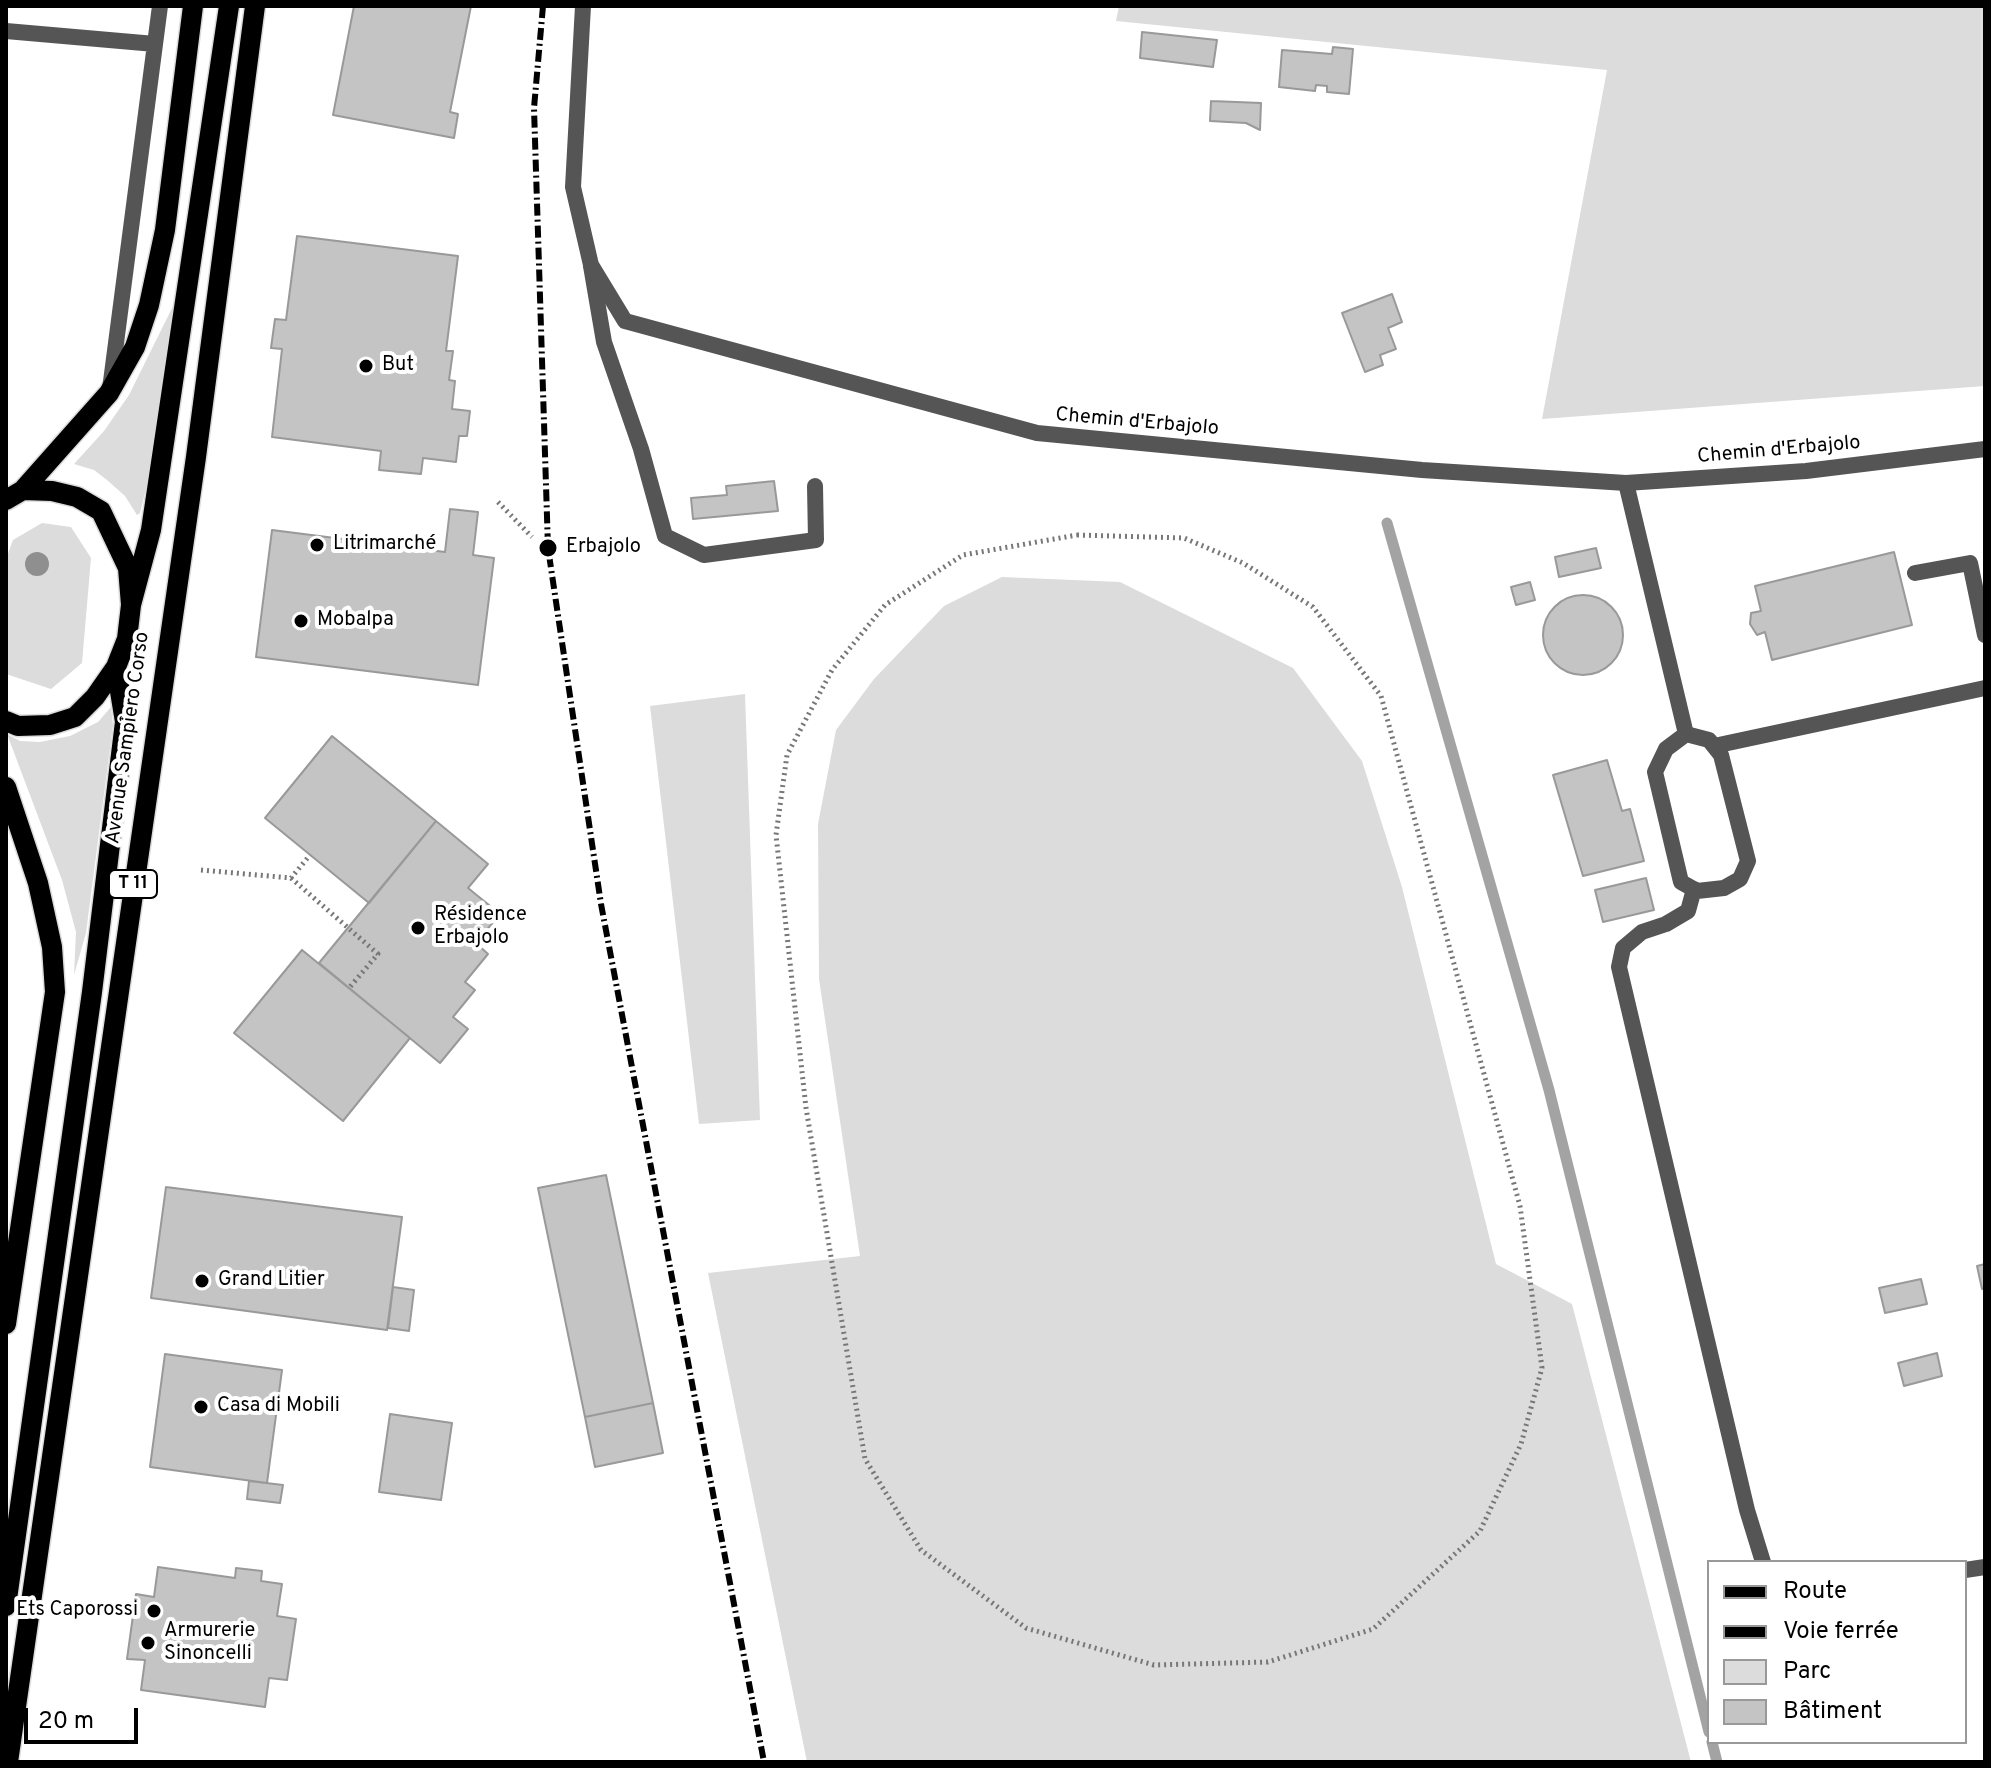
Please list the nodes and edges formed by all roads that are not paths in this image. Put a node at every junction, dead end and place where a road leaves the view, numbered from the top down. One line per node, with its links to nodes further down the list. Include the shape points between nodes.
1 (160, 6): 7 (street)
2 (193, 6): 9 (main road, via 165,230 149,305 135,347)
3 (229, 6): 15 (main road, Avenue Sampiero Corso, via 151,530)
4 (255, 6): 27 (main road, Avenue Sampiero Corso / T 11, via 196,457)
5 (583, 6): 8 (street, Chemin d'Erbajolo, via 573,187)
6 (6, 31): 7 (street)
7 (155, 44): 9 (street)
8 (591, 265): 11 (street, Chemin d'Erbajolo, via 625,321 1037,433 1422,470); 12 (street, via 604,342 665,536 704,555 816,540)
9 (109, 393): 13 (main road)
10 (1985, 449): 11 (street, Chemin d'Erbajolo, via 1806,471)
11 (1626, 483): 20 (street)
12 (815, 486)
13 (14, 495): 15 (main road, via 52,491 101,511 128,568)
14 (1915, 573): 16 (street, via 1970,563)
15 (131, 605): 17 (main road, via 127,639)
16 (1985, 635)
17 (116, 667): 19 (main road, via 75,717 50,725); 26 (main road, Avenue Sampiero Corso / T 11, via 125,722)
18 (1985, 688): 21 (street)
19 (6, 721)
20 (1686, 734): 21 (street); 23 (street, via 1666,749 1655,772 1681,882)
21 (1714, 746): 23 (street, via 1721,755 1748,861 1740,879 1724,888)
22 (6, 787): 24 (main road, via 38,883 55,992)
23 (1694, 889): 25 (street, via 1688,911 1642,932 1623,948 1619,967)
24 (6, 1324)
25 (1762, 1560)
26 (6, 1606)
27 (8, 1762)

